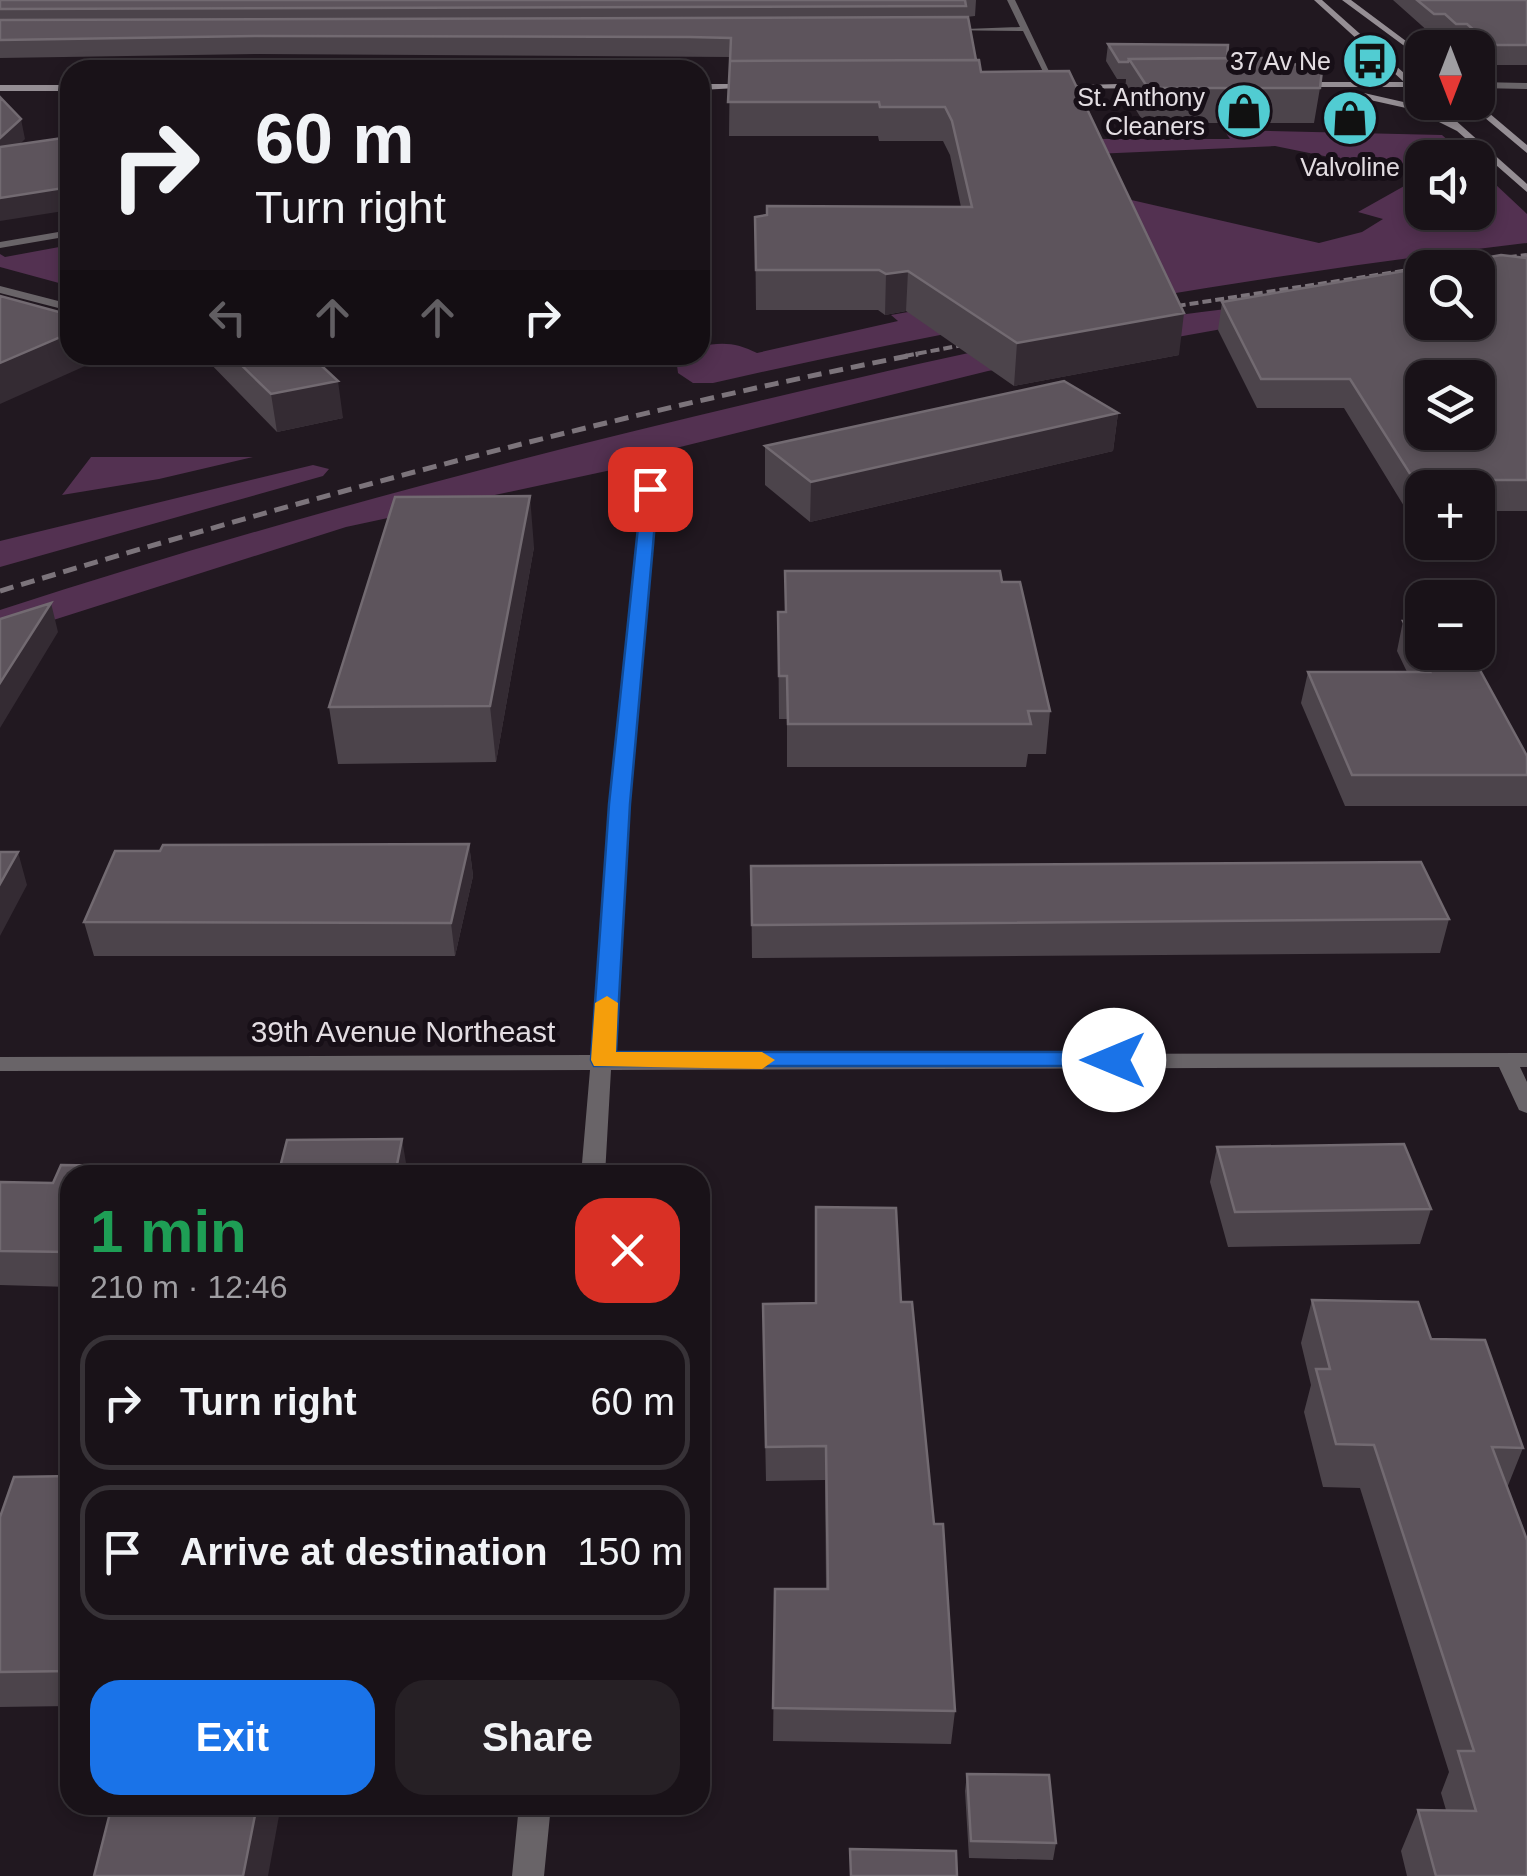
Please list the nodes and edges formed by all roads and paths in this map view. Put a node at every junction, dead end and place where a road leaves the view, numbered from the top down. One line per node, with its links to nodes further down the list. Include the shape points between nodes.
1 (1012, 0): 4 (street)
2 (1318, 0): 7 (main road)
3 (1346, 0): 6 (main road)
4 (1026, 29): 5 (street); 10 (street)
5 (928, 30)
6 (1405, 44)
7 (1405, 75)
8 (1405, 85): 13 (main road)
9 (1034, 86): 10 (main road)
10 (1054, 86): 11 (main road)
11 (1164, 86)
12 (1282, 86): 13 (main road)
13 (1294, 86): 22 (main road, via 1398,102)
14 (1495, 86): 15 (street)
15 (1527, 86)
16 (710, 87): 17 (main road)
17 (759, 87)
18 (0, 88): 19 (main road)
19 (60, 88)
20 (1450, 120): 22 (main road)
21 (1491, 120): 23 (main road)
22 (1460, 129): 24 (main road)
23 (1527, 150)
24 (1527, 189)
25 (60, 234): 26 (street)
26 (0, 245)
27 (0, 288): 28 (street)
28 (60, 305)
29 (650, 489): 30 (street, via 619,804)
30 (603, 1060): 31 (street, 39th Avenue Northeast); 32 (street, 39th Avenue Northeast); 34 (street)
31 (1517, 1060): 33 (street)
32 (0, 1064)
33 (1527, 1105)
34 (594, 1165)
35 (533, 1815): 36 (street)
36 (528, 1876)

